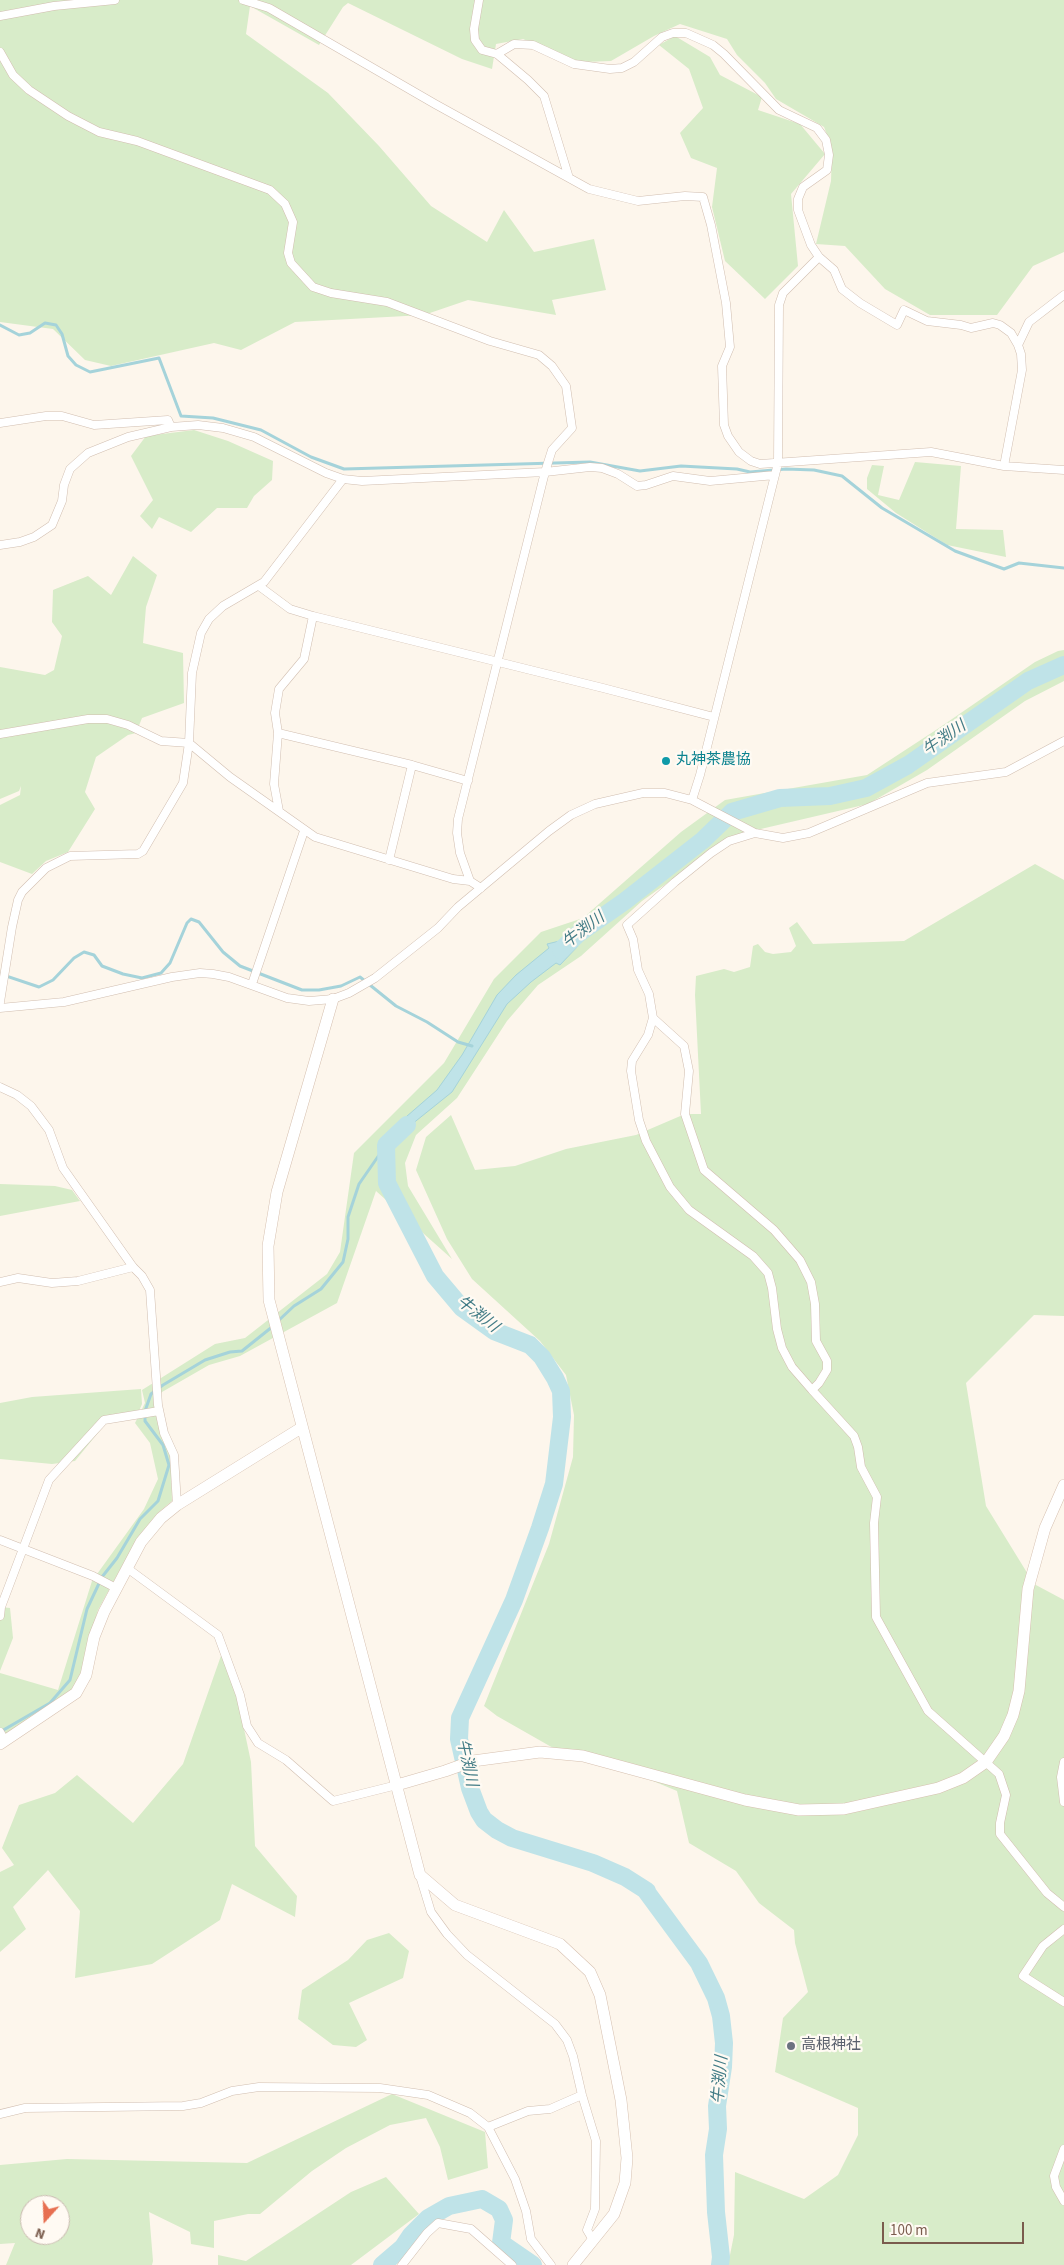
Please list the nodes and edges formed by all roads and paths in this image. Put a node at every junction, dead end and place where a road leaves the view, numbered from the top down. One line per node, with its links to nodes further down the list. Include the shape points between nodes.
1 (115, 0): 4 (street)
2 (243, 0): 7 (street, via 268,8)
3 (479, 0): 6 (street, via 475,40 482,50)
4 (0, 16)
5 (0, 52): 16 (street, via 13,75 29,90 99,132 137,141 270,190 285,204 293,222 288,253 291,263 313,288 387,302 490,341 539,355 552,366 566,386 572,428 552,450)
6 (497, 54): 7 (street, via 544,96); 8 (street, via 514,44 533,46 574,64 610,69 634,62 662,37 673,33 686,33 713,45 739,67 779,110 817,128 826,140 827,170 803,187 798,199 798,210)
7 (570, 178): 13 (street, via 595,191 638,201 703,196 726,303 730,347 722,366 724,425 739,452 751,461)
8 (819, 257): 10 (street, via 834,270 842,289 897,325 904,310 927,321 971,328 993,323 1012,333); 13 (street, via 783,293 779,305)
9 (1064, 295): 10 (street, via 1028,322)
10 (1018, 345): 14 (street, via 1022,370)
11 (0, 423): 12 (street, via 62,416 94,424 168,420)
12 (171, 426): 18 (street, via 223,428 254,437); 19 (street, via 128,437 88,453 70,469 52,526 34,537)
13 (778, 463): 14 (street, via 932,452); 17 (street)
14 (1004, 466): 15 (street)
15 (1064, 470)
16 (544, 472): 17 (street, via 602,468 637,486 673,476 710,481); 18 (street, via 387,482); 22 (street)
17 (775, 475): 23 (street)
18 (343, 479): 20 (street)
19 (0, 545)
20 (259, 586): 21 (street, via 290,610); 27 (street, via 223,606 209,619 201,633 192,674)
21 (313, 616): 22 (street); 24 (street, via 304,659 279,689 275,713)
22 (497, 661): 23 (street); 29 (street)
23 (714, 717): 30 (street)
24 (278, 733): 28 (street); 31 (street, via 274,784)
25 (0, 734): 27 (street, via 107,719 161,741)
26 (1064, 741): 33 (street, via 1006,772 926,783 809,833 783,838)
27 (189, 743): 31 (street); 39 (street, via 181,788 143,851 138,854 70,856 46,868 22,892 12,927)
28 (412, 765): 29 (street); 34 (street)
29 (468, 781): 35 (street, via 457,833)
30 (692, 800): 33 (street); 36 (street, via 665,793 643,793 595,804 571,814)
31 (279, 811): 32 (street)
32 (304, 831): 34 (street); 37 (street)
33 (755, 833): 41 (street, via 729,841 711,853 627,925 633,939 638,970 649,994)
34 (389, 860): 35 (street)
35 (470, 881): 36 (street)
36 (481, 888): 38 (street, via 438,928 375,978)
37 (252, 984): 38 (street, via 287,998 309,1001); 40 (street, via 200,973 64,1002)
38 (333, 999): 47 (street, via 277,1192 268,1246 269,1300)
39 (0, 1002)
40 (0, 1008)
41 (653, 1018): 45 (street, via 648,1035 632,1061 631,1071 646,1141 670,1187 689,1210 753,1256 768,1273 782,1348 792,1367); 45 (street, via 684,1046 689,1071 685,1114 704,1170 774,1230 800,1260 811,1282 816,1341 827,1361 827,1370)
42 (0, 1086): 43 (street, via 31,1106 49,1130 63,1168)
43 (133, 1267): 44 (street, via 78,1281 52,1283 18,1278); 46 (street, via 150,1290)
44 (0, 1282)
45 (812, 1390): 56 (street, via 854,1436 861,1467 877,1496 874,1523 876,1617 928,1711)
46 (159, 1411): 49 (street, via 174,1455); 51 (street, via 104,1420 49,1480)
47 (301, 1428): 49 (street); 58 (street)
48 (1064, 1485): 56 (street, via 1045,1528 1028,1589 1019,1691 1013,1715 1004,1736)
49 (177, 1505): 52 (street, via 151,1530)
50 (0, 1540): 51 (street)
51 (22, 1550): 53 (street, via 93,1576); 54 (street)
52 (127, 1568): 53 (street); 58 (street, via 218,1635 240,1695 247,1726 258,1743 286,1760 333,1801)
53 (116, 1588): 55 (street, via 94,1637 86,1675 76,1693)
54 (0, 1616)
55 (2, 1739)
56 (986, 1762): 58 (street, via 963,1778 938,1788 844,1809 824,1810 770,1806 583,1756 540,1752 473,1761); 61 (street, via 999,1774 1006,1795 1000,1834 1047,1893)
57 (1064, 1762): 59 (street, via 1061,1777)
58 (397, 1785): 60 (street)
59 (1064, 1802)
60 (420, 1875): 64 (street, via 431,1912 447,1934 467,1955 555,2024 567,2040); 69 (street, via 455,1906 560,1944 590,1972 606,2018 621,2100 627,2158 625,2182 617,2206)
61 (1064, 1907)
62 (1064, 1929): 63 (street, via 1043,1946 1023,1976)
63 (1064, 2002)
64 (582, 2094): 66 (street, via 550,2109 528,2111); 69 (street, via 596,2141 595,2209 587,2230)
65 (0, 2114): 66 (street, via 25,2108 183,2106 232,2091 259,2087 380,2088 428,2095 470,2113)
66 (488, 2127): 72 (street, via 516,2179 531,2239)
67 (1064, 2149): 68 (street, via 1054,2176)
68 (1064, 2201)
69 (593, 2240): 73 (street)
70 (402, 2265): 71 (street, via 438,2223 471,2229)
71 (512, 2265)
72 (551, 2265)
73 (573, 2265)

